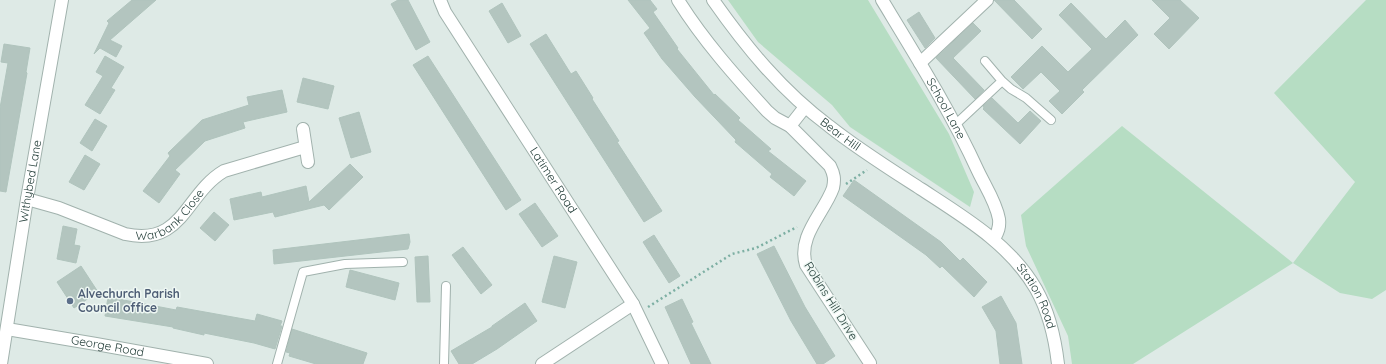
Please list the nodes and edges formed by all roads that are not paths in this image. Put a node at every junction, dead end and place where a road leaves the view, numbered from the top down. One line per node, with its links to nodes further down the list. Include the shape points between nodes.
1 (62, 0): 17 (street, Withybed Lane)
2 (440, 0): 21 (street, Latimer Road, via 445,12)
3 (678, 0): 13 (street, via 742,84 767,111)
4 (712, 0): 10 (street, Bear Hill, via 773,77)
5 (882, 0): 8 (street, School Lane)
6 (987, 0): 8 (street)
7 (985, 61): 9 (lane)
8 (920, 63): 12 (street, School Lane)
9 (1002, 81): 11 (lane); 12 (lane)
10 (805, 107): 13 (street); 18 (street, Bear Hill, via 879,162)
11 (1051, 120)
12 (955, 125): 18 (street, School Lane, via 998,217 999,230)
13 (790, 126): 23 (street, Robins Hill Drive, via 830,166 835,180 831,194 806,241 806,265)
14 (303, 129): 15 (street)
15 (305, 147): 16 (street); 17 (street, Warbank Close, via 217,175 170,228 158,234 125,234 59,208)
16 (308, 162)
17 (28, 199): 22 (street, Withybed Lane)
18 (994, 239): 30 (street, Station Road, via 1013,258 1036,289 1048,317)
19 (403, 262): 26 (lane, via 345,264 303,272)
20 (446, 286): 27 (lane)
21 (636, 308): 28 (street); 29 (street, Latimer Road)
22 (7, 329): 24 (street, Withybed Lane); 25 (street, George Road)
23 (870, 363)
24 (1, 364)
25 (207, 364)
26 (277, 364)
27 (444, 364)
28 (542, 364)
29 (662, 364)
30 (1058, 364)

